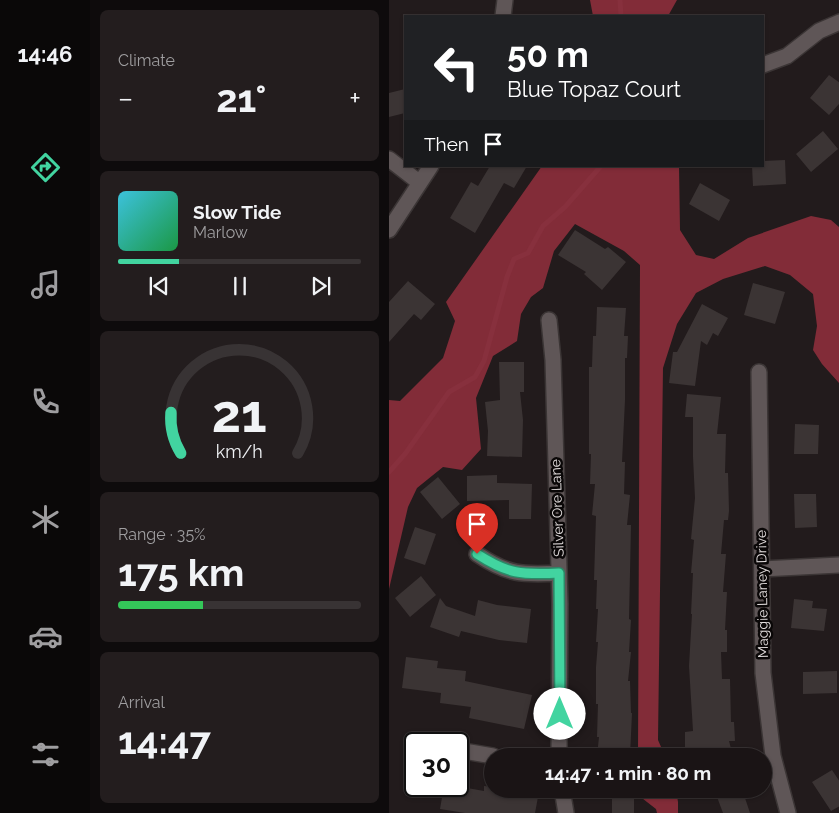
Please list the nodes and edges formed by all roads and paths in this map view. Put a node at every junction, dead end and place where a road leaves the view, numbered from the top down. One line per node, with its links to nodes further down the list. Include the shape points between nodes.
1 (505, 0): 2 (street)
2 (503, 15)
3 (839, 22): 4 (street, via 819,31 787,56)
4 (764, 65)
5 (389, 160): 7 (street)
6 (430, 167): 7 (street)
7 (420, 183): 8 (street)
8 (389, 230)
9 (549, 320): 14 (street, Silver Ore Lane)
10 (759, 372): 13 (street, Maggie Laney Drive)
11 (477, 554): 14 (street, via 495,566 515,573)
12 (839, 565): 13 (street)
13 (762, 569): 20 (street, Maggie Laney Drive, via 763,673 767,715 773,756)
14 (559, 573): 15 (street, Silver Ore Lane)
15 (559, 748)
16 (469, 752): 17 (street)
17 (484, 754)
18 (564, 798): 19 (street)
19 (566, 813)
20 (788, 813)

